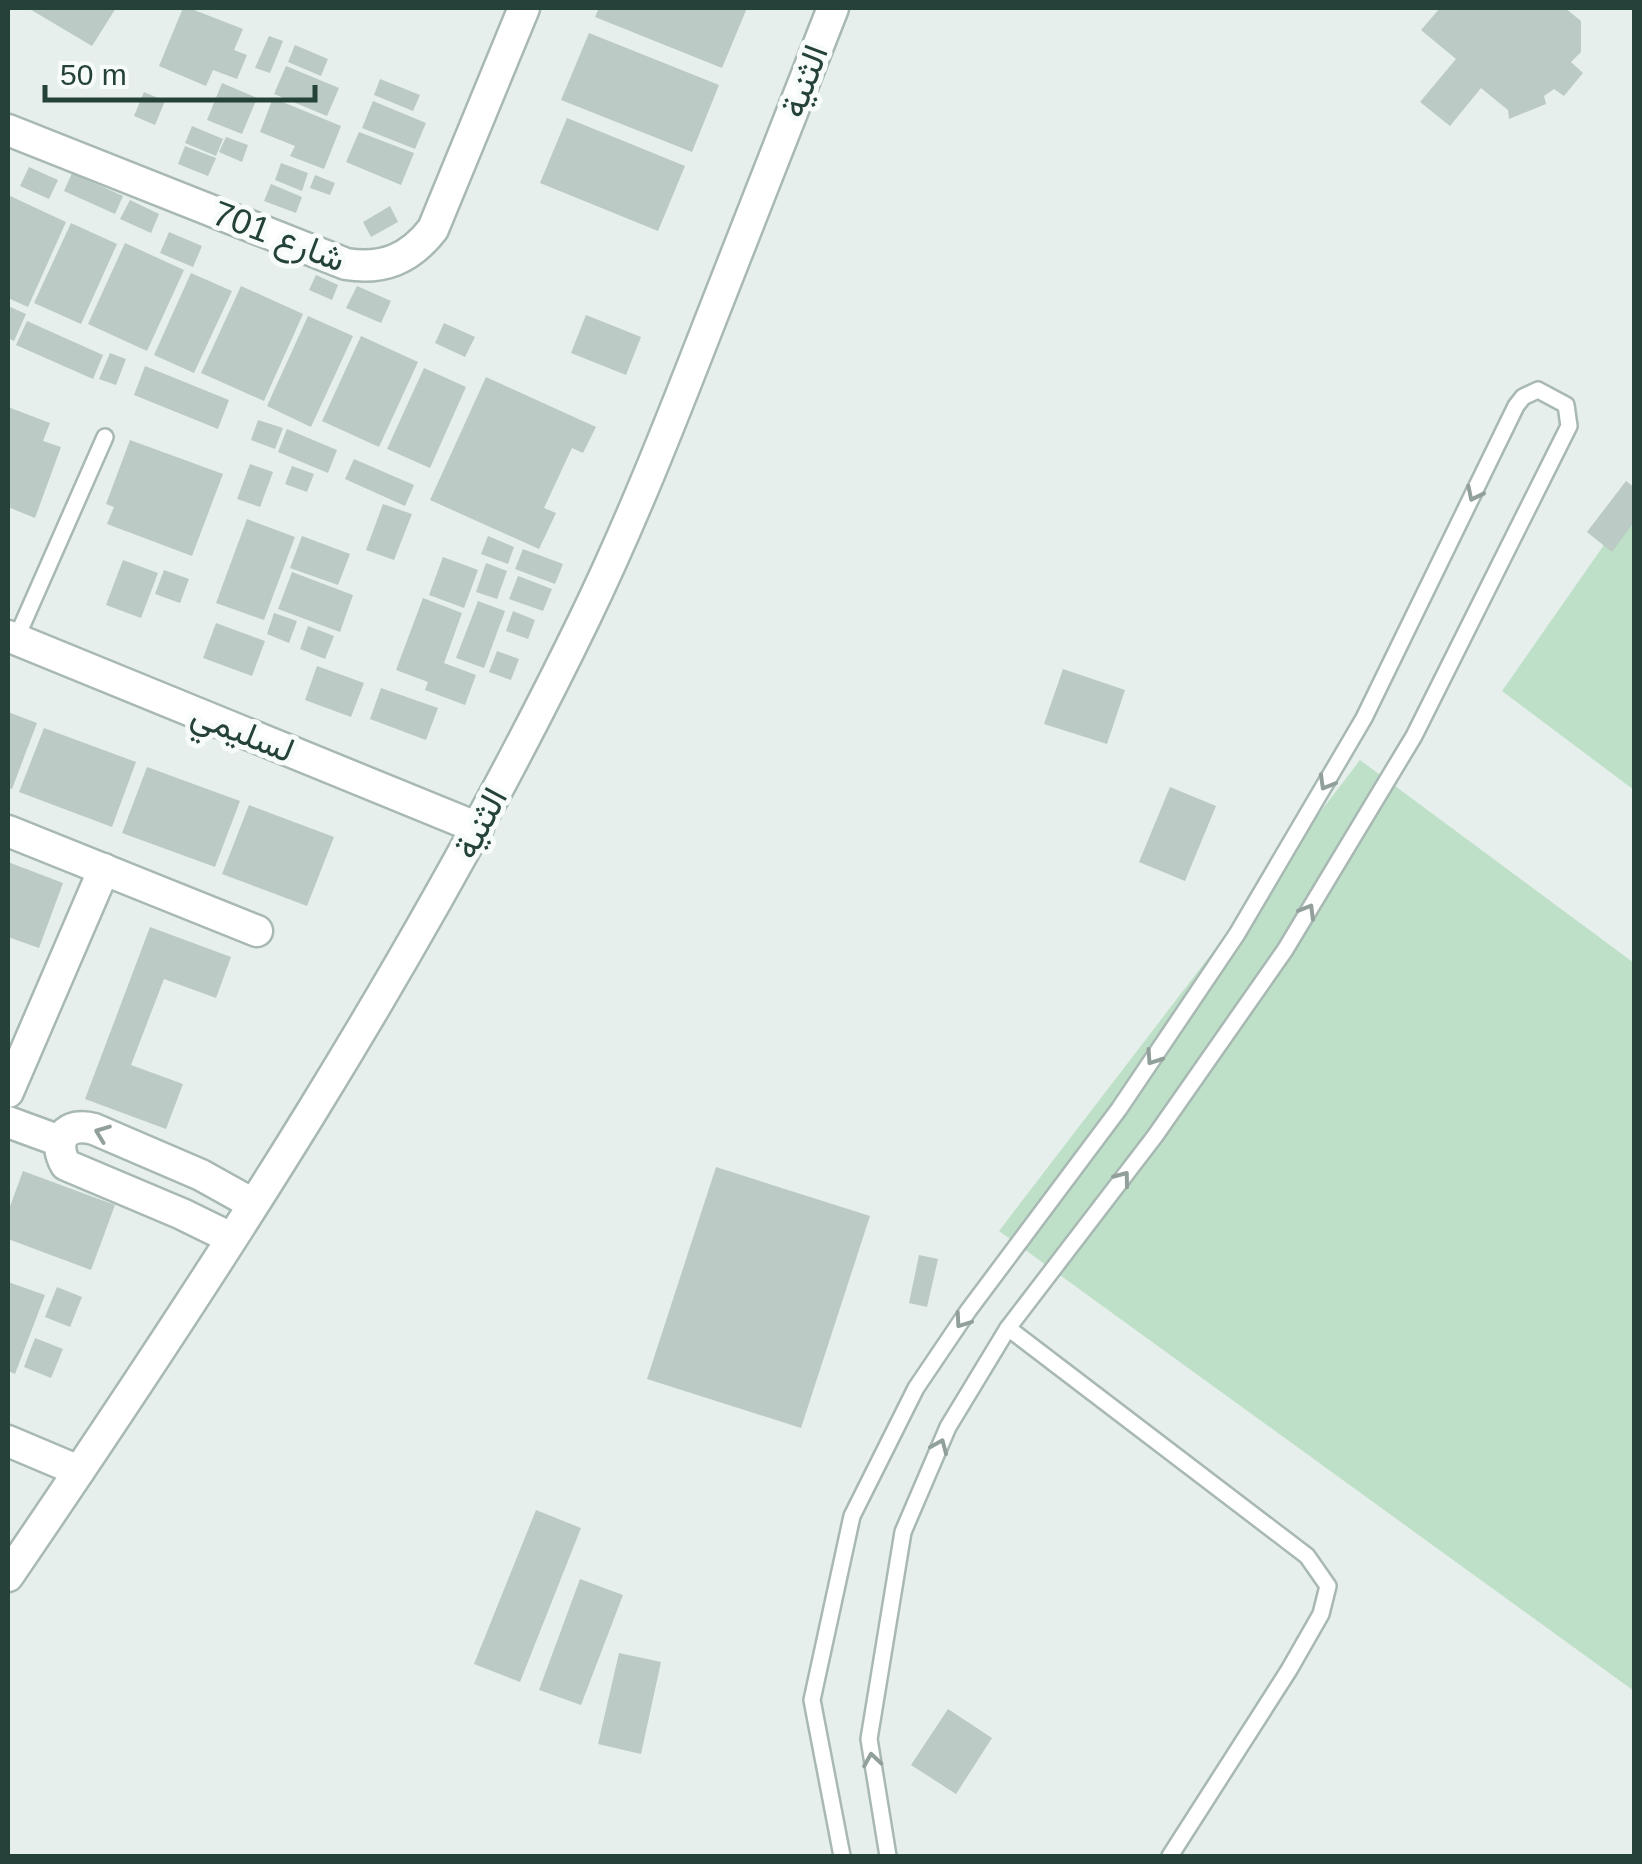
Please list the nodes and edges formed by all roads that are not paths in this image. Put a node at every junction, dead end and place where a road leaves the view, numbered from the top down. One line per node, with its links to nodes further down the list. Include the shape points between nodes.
1 (524, 8): 3 (street, شارع 701, via 432,230 411,253 381,265 346,264)
2 (833, 8): 6 (street, الثنية, via 635,511)
3 (8, 130)
4 (105, 437): 5 (lane)
5 (12, 638): 6 (street, لسليمي)
6 (478, 828): 13 (street, الثنية)
7 (8, 831): 8 (street)
8 (104, 869): 9 (street); 10 (street)
9 (257, 930)
10 (8, 1092)
11 (8, 1122): 12 (street)
12 (60, 1142): 13 (street, one-way to 12, via 94,1129 80,1125); 14 (street, via 66,1164)
13 (254, 1204): 14 (street, الثنية)
14 (232, 1238): 17 (street, الثنية)
15 (1008, 1328): 19 (lane, one-way to 19, via 1155,1136 1274,965 1414,736 1569,426 1566,405 1553,396 1538,390 1516,406 1364,718 1237,934 916,1388 852,1516 812,1700); 20 (lane, one-way to 15, via 869,1740 904,1532 948,1426); 21 (lane, via 1307,1556 1328,1586 1321,1614 1289,1670)
16 (8, 1441): 17 (street)
17 (79, 1471): 18 (street, الثنية)
18 (8, 1576)
19 (842, 1856)
20 (888, 1856)
21 (1170, 1856)

